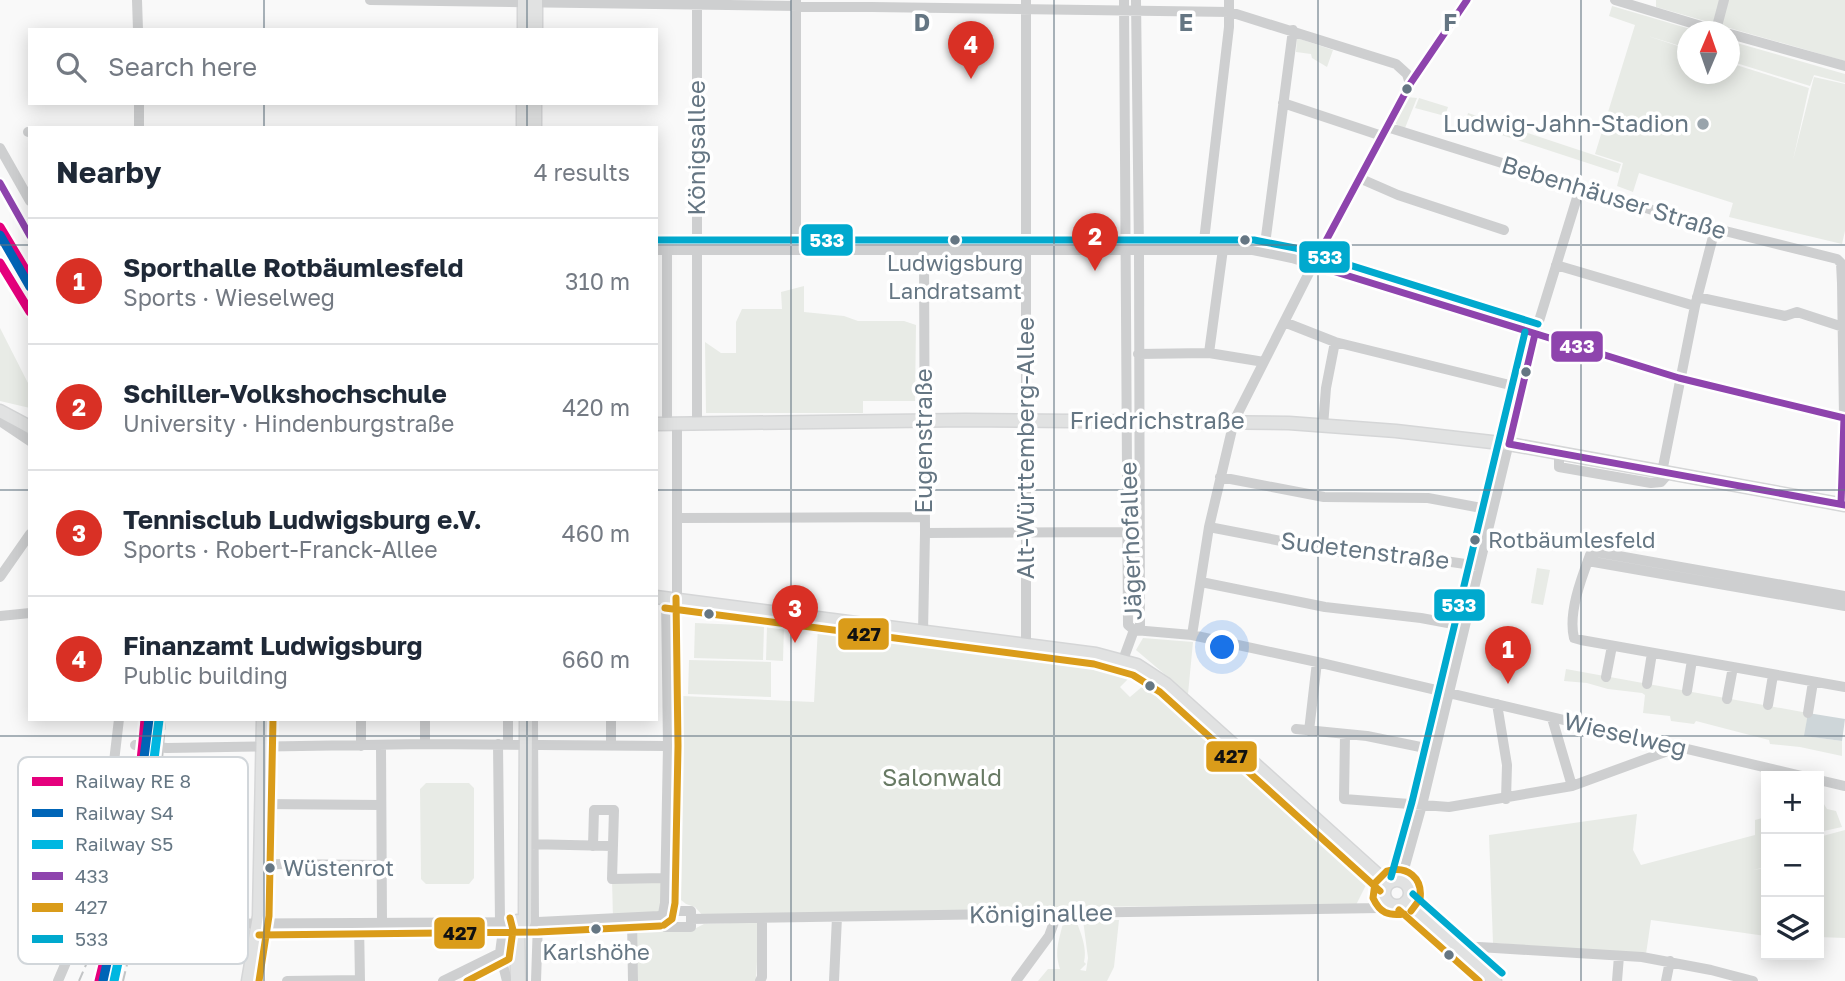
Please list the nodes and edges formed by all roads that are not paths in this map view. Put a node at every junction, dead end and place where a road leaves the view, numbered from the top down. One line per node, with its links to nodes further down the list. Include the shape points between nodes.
1 (137, 0): 17 (street)
2 (370, 0): 7 (street)
3 (1229, 0): 14 (street)
4 (1467, 0): 23 (street)
5 (1615, 0): 15 (street)
6 (1724, 0): 16 (street)
7 (530, 1): 11 (street); 18 (main road); 19 (main road)
8 (796, 4): 9 (street, via 825,8); 11 (street); 40 (street)
9 (893, 4): 10 (street)
10 (925, 4): 12 (street)
11 (697, 5): 46 (street, Königsallee)
12 (1026, 5): 13 (street); 42 (street, Alt-Württemberg-Allee)
13 (1130, 5): 14 (street); 47 (street, Jägerhofallee); 48 (street, Jägerhofallee)
14 (1230, 12): 20 (street); 43 (street)
15 (1685, 21)
16 (1721, 21)
17 (138, 28)
18 (524, 28)
19 (536, 28)
20 (1293, 30): 23 (street, via 1396,64); 24 (street)
21 (1740, 37): 22 (street)
22 (1845, 66)
23 (1410, 84): 31 (street)
24 (1283, 103): 31 (street, Bebenhäuser Straße); 49 (street)
25 (139, 105): 28 (street)
26 (523, 105): 29 (main road)
27 (535, 105): 30 (main road)
28 (139, 126)
29 (523, 126)
30 (535, 126)
31 (1384, 132): 33 (street); 35 (street, Bebenhäuser Straße)
32 (0, 148): 36 (street)
33 (1359, 178): 38 (street); 50 (street)
34 (0, 183): 39 (street)
35 (1580, 188): 37 (street, Bebenhäuser Straße); 51 (street)
36 (28, 197)
37 (1715, 229): 52 (street); 54 (street, Bebenhäuser Straße, via 1841,263)
38 (1504, 230)
39 (28, 232)
40 (796, 249): 41 (street); 46 (street)
41 (924, 249): 42 (street); 69 (street, Eugenstraße)
42 (1027, 249): 47 (street); 70 (street, Alt-Württemberg-Allee)
43 (1203, 249): 44 (street); 48 (street)
44 (1223, 249): 49 (street); 57 (street)
45 (662, 250): 46 (street); 66 (street)
46 (697, 250): 64 (street, Königsallee)
47 (1125, 250): 48 (street); 67 (street, Jägerhofallee)
48 (1139, 250): 58 (street, Jägerhofallee)
49 (1265, 252): 50 (street)
50 (1313, 265): 53 (street); 55 (street)
51 (1556, 265): 52 (street); 55 (street)
52 (1696, 301): 54 (street, via 1785,316 1797,312); 60 (street)
53 (1284, 323): 56 (street); 59 (street)
54 (1843, 327): 65 (street)
55 (1535, 334): 60 (street); 61 (street)
56 (1335, 342): 61 (street); 74 (street)
57 (1209, 353): 58 (street); 59 (street)
58 (1138, 354): 67 (street, Jägerhofallee)
59 (1264, 362): 71 (street)
60 (1679, 378): 65 (street); 79 (street)
61 (1522, 388): 78 (street)
62 (0, 409): 63 (main road); 73 (main road)
63 (28, 417)
64 (697, 417): 66 (main road, Friedrichstraße); 72 (main road, Friedrichstraße)
65 (1844, 418): 81 (street)
66 (660, 419): 72 (main road, Friedrichstraße)
67 (1133, 420): 70 (main road, Friedrichstraße); 71 (main road, Friedrichstraße); 87 (street, Jägerhofallee); 100 (street, Jägerhofallee)
68 (0, 421): 77 (street)
69 (924, 421): 70 (main road, Friedrichstraße); 72 (main road, Friedrichstraße); 83 (street, Eugenstraße)
70 (1026, 421): 86 (street, Alt-Württemberg-Allee)
71 (1234, 421): 74 (main road, Friedrichstraße); 80 (street)
72 (753, 422): 76 (main road, Friedrichstraße)
73 (28, 426)
74 (1323, 426): 78 (main road, Friedrichstraße)
75 (658, 430): 76 (main road, Friedrichstraße)
76 (677, 430): 84 (street)
77 (28, 440)
78 (1509, 444): 79 (main road, Friedrichstraße); 82 (street)
79 (1665, 473): 81 (main road, Friedrichstraße)
80 (1220, 477): 82 (street, via 1324,497 1428,498); 85 (street)
81 (1843, 504)
82 (1492, 510): 90 (street)
83 (925, 517): 84 (street); 88 (street, Eugenstraße)
84 (677, 518): 95 (street)
85 (1209, 527): 90 (street, Sudetenstraße, via 1338,552); 92 (street)
86 (1027, 532): 87 (street); 88 (street); 103 (street, Alt-Württemberg-Allee)
87 (1128, 532): 100 (street, Jägerhofallee, via 1128,625)
88 (925, 533): 101 (street, Eugenstraße)
89 (28, 537): 91 (street)
90 (1479, 566): 99 (street)
91 (0, 577)
92 (1201, 582): 99 (street, via 1325,607); 102 (street)
93 (1773, 589): 94 (street); 96 (street); 104 (street, via 1660,569 1596,552 1590,555 1578,595 1573,635)
94 (1845, 596)
95 (667, 599): 101 (main road); 140 (street)
96 (1845, 606)
97 (28, 613): 98 (street)
98 (0, 616)
99 (1464, 626): 116 (street)
100 (1137, 629): 102 (street, Wieselweg); 106 (street, Jägerhofallee)
101 (923, 632): 103 (main road)
102 (1192, 635): 108 (street, Wieselweg)
103 (1026, 645): 106 (main road)
104 (1612, 646): 105 (street); 111 (street)
105 (1652, 653): 107 (street); 113 (street)
106 (1123, 660): 160 (main road, via 1166,684)
107 (1692, 660): 109 (street); 115 (street)
108 (1317, 662): 116 (street, Wieselweg); 132 (street)
109 (1733, 667): 110 (street); 117 (street)
110 (1773, 675): 112 (street); 119 (street)
111 (1606, 677)
112 (1813, 682): 114 (street); 120 (street)
113 (1647, 684)
114 (1845, 687)
115 (1687, 691)
116 (1448, 692): 118 (street, Wieselweg); 143 (street)
117 (1727, 699)
118 (1497, 704): 121 (street, Wieselweg); 149 (street, via 1507,765)
119 (1768, 705)
120 (1808, 713)
121 (1552, 718): 142 (street, Wieselweg); 147 (street)
122 (119, 721): 134 (street)
123 (263, 721): 141 (main road)
124 (361, 721): 138 (street)
125 (425, 721): 135 (street)
126 (509, 721): 136 (street)
127 (517, 721): 136 (main road)
128 (525, 721): 136 (main road)
129 (532, 721): 136 (street)
130 (611, 721): 137 (street)
131 (1296, 729): 132 (street)
132 (1309, 731): 133 (street)
133 (1345, 735): 143 (street); 152 (street, via 1344,799)
134 (118, 743): 141 (street, bridge); 144 (street)
135 (425, 744): 136 (street); 139 (street)
136 (516, 744): 137 (street); 153 (main road); 169 (street); 170 (main road)
137 (611, 745): 140 (street)
138 (361, 746): 139 (street); 141 (street)
139 (380, 746): 151 (street)
140 (668, 746): 158 (street)
141 (262, 747): 150 (main road)
142 (1678, 747): 145 (street, Wieselweg); 147 (street)
143 (1435, 750): 152 (street)
144 (116, 757)
145 (1781, 771)
146 (1824, 781): 148 (street)
147 (1572, 786): 149 (street)
148 (1844, 786)
149 (1506, 799): 152 (street, via 1449,807)
150 (261, 804): 151 (street); 156 (main road)
151 (381, 805): 157 (street)
152 (1422, 805): 159 (street)
153 (528, 844): 154 (street); 170 (main road)
154 (593, 846): 155 (street); 155 (street, via 594,810 614,810)
155 (613, 846): 158 (street, via 612,879)
156 (261, 864): 157 (street); 174 (main road)
157 (381, 865): 172 (street)
158 (665, 878): 163 (street)
159 (1401, 880): 160 (main road); 161 (main road, via 1409,888)
160 (1387, 883): 162 (main road, via 1383,894)
161 (1406, 902): 162 (main road); 175 (main road)
162 (1388, 903): 164 (street, Königinallee, via 1380,908)
163 (662, 914): 167 (street, Königinallee); 168 (street, Königinallee, via 691,911); 168 (street, Königinallee, via 666,927 691,927)
164 (1057, 914): 165 (street, Königinallee); 192 (street, via 1049,936)
165 (837, 916): 166 (street, Königinallee); 191 (street)
166 (762, 918): 168 (street, Königinallee); 190 (street)
167 (632, 919): 170 (street, Königinallee); 189 (street)
168 (691, 919)
169 (500, 922): 170 (street, Königinallee); 172 (street, Königinallee); 176 (street)
170 (529, 922): 186 (highway); 187 (highway); 188 (street)
171 (359, 923): 172 (street, Königinallee); 174 (street, Königinallee); 183 (street)
172 (382, 923)
173 (248, 925): 174 (street, Königinallee)
174 (259, 925): 181 (main road)
175 (1463, 952): 177 (street, via 1479,947); 193 (main road)
176 (500, 953): 184 (street); 185 (street)
177 (1619, 956): 178 (street); 194 (street)
178 (1670, 961): 195 (street); 196 (street)
179 (65, 964): 180 (street)
180 (58, 981)
181 (248, 981)
182 (287, 981): 183 (street)
183 (360, 981)
184 (443, 981)
185 (507, 981)
186 (518, 981)
187 (527, 981)
188 (536, 981)
189 (632, 981)
190 (760, 981)
191 (834, 981)
192 (1016, 981)
193 (1495, 981)
194 (1617, 981)
195 (1666, 981)
196 (1753, 981)

